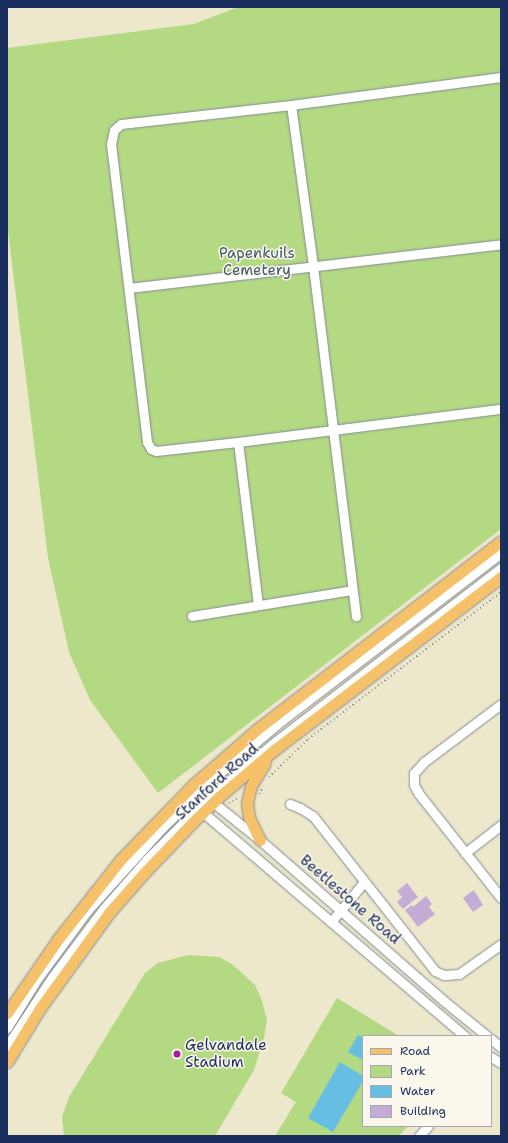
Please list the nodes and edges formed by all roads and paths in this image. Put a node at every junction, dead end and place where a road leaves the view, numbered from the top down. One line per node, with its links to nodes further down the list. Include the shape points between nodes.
1 (501, 77): 2 (street)
2 (291, 105): 4 (street); 5 (street, via 124,124 116,128 111,144)
3 (501, 244): 4 (street)
4 (313, 266): 5 (street); 7 (street)
5 (129, 288): 8 (street, via 148,447 156,451)
6 (501, 409): 7 (street)
7 (333, 430): 8 (street); 13 (street)
8 (238, 442): 15 (street)
9 (501, 541): 22 (main road, Stanford Road, via 256,730)
10 (501, 553): 22 (street, via 276,725 207,784)
11 (501, 568): 25 (street, via 281,736)
12 (501, 577): 19 (main road, Stanford Road)
13 (352, 590): 15 (street); 17 (street)
14 (501, 592): 20 (path, via 308,739)
15 (258, 605): 16 (street)
16 (192, 616)
17 (356, 616)
18 (501, 704): 30 (street, via 424,762 414,773 414,785 419,794)
19 (274, 750): 23 (main road, via 256,776); 25 (main road, Stanford Road)
20 (268, 778)
21 (264, 783): 23 (path, via 261,793)
22 (197, 788): 24 (main road, Stanford Road); 25 (street, Beetlestone Road)
23 (248, 796): 29 (main road, via 249,817)
24 (186, 798): 27 (street, Beetlestone Road); 36 (main road, Stanford Road, via 134,844 103,881 34,972); 37 (street, via 87,911 37,979)
25 (211, 800): 27 (main road, Stanford Road); 29 (street, Beetlestone Road)
26 (290, 804): 31 (street, Beetlestone Road, via 313,816)
27 (200, 811): 34 (street, Beetlestone Road); 40 (street, via 147,859 104,908 53,976); 42 (main road, Stanford Road, via 109,914 41,1007)
28 (501, 825): 30 (street)
29 (260, 840): 33 (street, Beetlestone Road)
30 (465, 853): 32 (street)
31 (364, 882): 33 (street); 35 (street, Beetlestone Road, via 431,968 444,975 459,974)
32 (501, 898)
33 (341, 910): 34 (street); 39 (street, Beetlestone Road)
34 (331, 922): 38 (street, Beetlestone Road)
35 (501, 944)
36 (7, 1013)
37 (7, 1028)
38 (464, 1035)
39 (486, 1035)
40 (7, 1046)
41 (492, 1058): 43 (street)
42 (7, 1062)
43 (501, 1063)
44 (427, 1127): 45 (street)
45 (419, 1136)

